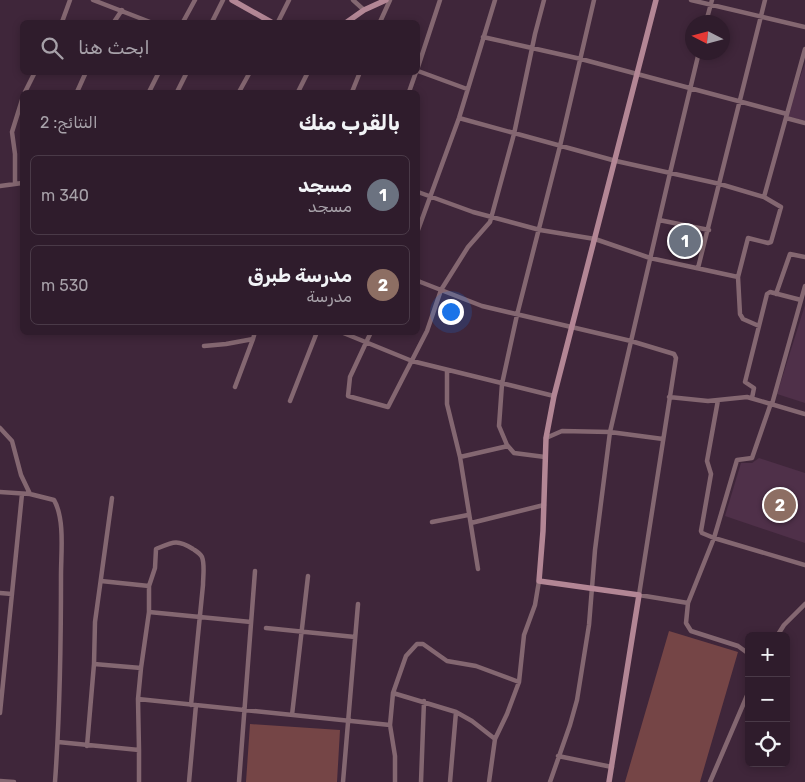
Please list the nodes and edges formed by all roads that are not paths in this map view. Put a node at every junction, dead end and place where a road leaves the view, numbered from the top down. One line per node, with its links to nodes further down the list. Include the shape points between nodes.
1 (70, 0): 22 (street)
2 (93, 0): 18 (street)
3 (195, 0): 25 (street)
4 (223, 0): 26 (street)
5 (232, 0): 27 (street)
6 (289, 0): 28 (street)
7 (353, 0): 19 (street)
8 (386, 0): 19 (street)
9 (390, 0): 30 (street)
10 (440, 0): 37 (street)
11 (495, 0): 32 (street)
12 (544, 0): 33 (street)
13 (594, 0): 35 (street)
14 (656, 0): 39 (street)
15 (691, 0): 17 (street)
16 (765, 0): 21 (street)
17 (711, 2): 20 (street); 21 (street)
18 (122, 10): 23 (street); 24 (street)
19 (364, 10): 29 (street)
20 (708, 15)
21 (760, 16): 31 (street); 58 (street)
22 (63, 20)
23 (115, 20)
24 (145, 20)
25 (184, 20)
26 (213, 20)
27 (267, 20)
28 (279, 20)
29 (350, 20)
30 (381, 20)
31 (805, 28)
32 (483, 37): 33 (street); 48 (street)
33 (532, 48): 35 (street); 63 (street)
34 (805, 49): 60 (street)
35 (581, 59): 39 (street); 64 (street)
36 (698, 60): 49 (street)
37 (420, 61)
38 (420, 73): 48 (street)
39 (638, 74): 49 (street); 65 (street)
40 (34, 75): 50 (street)
41 (85, 75): 51 (street)
42 (158, 75): 52 (street)
43 (186, 75): 53 (street)
44 (248, 75): 54 (street)
45 (306, 75): 55 (street)
46 (359, 75): 56 (street)
47 (416, 75): 57 (street)
48 (467, 89): 61 (street)
49 (691, 89): 58 (street); 66 (street)
50 (26, 90)
51 (78, 90)
52 (150, 90)
53 (178, 90)
54 (240, 90)
55 (299, 90)
56 (353, 90)
57 (410, 90)
58 (740, 102): 60 (street); 69 (street)
59 (20, 106): 68 (street, via 12,132)
60 (786, 116): 62 (street); 73 (street)
61 (459, 118): 63 (street); 72 (street)
62 (805, 123)
63 (514, 134): 64 (street); 74 (street)
64 (560, 146): 65 (street); 77 (street)
65 (616, 161): 66 (street); 79 (street)
66 (670, 173): 69 (street); 75 (street)
67 (20, 183): 68 (street)
68 (15, 184): 70 (street)
69 (720, 184): 73 (street); 78 (street)
70 (0, 186)
71 (420, 193): 72 (street)
72 (431, 197): 74 (street); 76 (street)
73 (764, 197): 83 (street, via 782,207 771,242 748,238)
74 (492, 217): 77 (street); 86 (street)
75 (659, 220): 78 (street); 81 (street)
76 (420, 225)
77 (540, 230): 79 (street); 89 (street)
78 (708, 230): 82 (street)
79 (595, 239): 81 (street); 91 (street)
80 (805, 257): 87 (street, via 790,254)
81 (650, 258): 82 (street); 97 (street)
82 (698, 268): 83 (street)
83 (738, 277): 90 (street, via 740,314 743,319)
84 (420, 282): 86 (street)
85 (805, 286): 88 (street)
86 (441, 290): 89 (street, via 478,305); 100 (street)
87 (776, 294): 88 (street); 90 (street, via 767,294)
88 (801, 300): 109 (street)
89 (517, 315): 91 (street); 102 (street)
90 (759, 326): 106 (street, via 746,382 754,388)
91 (571, 328): 97 (street); 104 (street)
92 (254, 335): 96 (street)
93 (316, 335): 108 (street)
94 (348, 335): 98 (street)
95 (370, 335): 98 (street)
96 (253, 339): 99 (street); 103 (street)
97 (631, 341): 105 (street, via 674,354); 112 (street)
98 (366, 343): 100 (street); 100 (street, via 349,378 350,397 388,407)
99 (204, 346)
100 (412, 361): 101 (street)
101 (447, 371): 102 (street); 116 (street, via 447,404)
102 (502, 384): 104 (street); 115 (street, via 499,426)
103 (235, 387)
104 (554, 396): 113 (street)
105 (669, 397): 107 (street); 114 (street)
106 (752, 398): 107 (street); 109 (street)
107 (718, 400): 126 (street, via 707,461 711,474 701,531)
108 (290, 401)
109 (772, 404): 110 (street); 126 (street, via 752,458 736,460)
110 (805, 414)
111 (0, 428): 120 (street, via 12,441)
112 (610, 432): 113 (street, via 562,431); 114 (street); 134 (street)
113 (546, 438): 117 (street)
114 (664, 439): 137 (street)
115 (508, 446): 116 (street); 117 (street, via 514,453)
116 (460, 457): 123 (street)
117 (545, 457): 122 (street)
118 (0, 492): 119 (street)
119 (22, 494): 120 (street); 136 (street)
120 (30, 494): 165 (street, via 54,500 61,525)
121 (112, 498): 131 (street)
122 (544, 504): 125 (street); 132 (street)
123 (468, 515): 124 (street); 125 (street)
124 (432, 522)
125 (471, 523): 128 (street)
126 (714, 538): 127 (street); 138 (street)
127 (805, 565)
128 (478, 569)
129 (255, 571): 143 (street)
130 (308, 576): 145 (street)
131 (101, 581): 133 (street); 149 (street, via 94,630)
132 (539, 581): 134 (street); 152 (street, via 536,605 524,636)
133 (148, 586): 141 (street); 142 (street, via 155,568 157,549 177,541 189,546 202,557)
134 (591, 588): 137 (street); 168 (street, via 589,625 577,700)
135 (0, 593): 136 (street)
136 (12, 594): 151 (street)
137 (639, 595): 138 (street); 169 (street)
138 (688, 603): 148 (street, via 686,623 690,631)
139 (358, 604): 147 (street)
140 (805, 604): 146 (street)
141 (149, 612): 142 (street); 150 (street)
142 (200, 617): 143 (street); 157 (street)
143 (250, 622): 158 (street)
144 (266, 628): 145 (street)
145 (302, 632): 147 (street); 161 (street)
146 (780, 632)
147 (355, 637): 162 (street)
148 (745, 651)
149 (94, 664): 150 (street); 166 (street)
150 (141, 668): 154 (street)
151 (2, 679): 160 (street)
152 (518, 682): 153 (street, via 476,666 447,662 420,643 406,656); 164 (street)
153 (393, 693): 156 (street); 163 (street)
154 (138, 699): 157 (street); 167 (street)
155 (745, 700): 183 (street)
156 (424, 701): 159 (street); 178 (street)
157 (194, 705): 158 (street); 174 (street)
158 (245, 710): 161 (street); 175 (street)
159 (456, 712): 164 (street); 179 (street)
160 (0, 713)
161 (292, 715): 162 (street)
162 (348, 721): 163 (street); 176 (street)
163 (390, 725): 177 (street)
164 (494, 739): 180 (street)
165 (58, 742): 166 (street); 172 (street)
166 (87, 746): 167 (street)
167 (139, 750): 173 (street)
168 (558, 756): 169 (street); 181 (street)
169 (612, 767): 182 (street)
170 (0, 781): 171 (street)
171 (14, 782)
172 (55, 782)
173 (139, 782)
174 (189, 782)
175 (239, 782)
176 (343, 782)
177 (395, 782)
178 (421, 782)
179 (450, 782)
180 (488, 782)
181 (550, 782)
182 (609, 782)
183 (710, 782)

